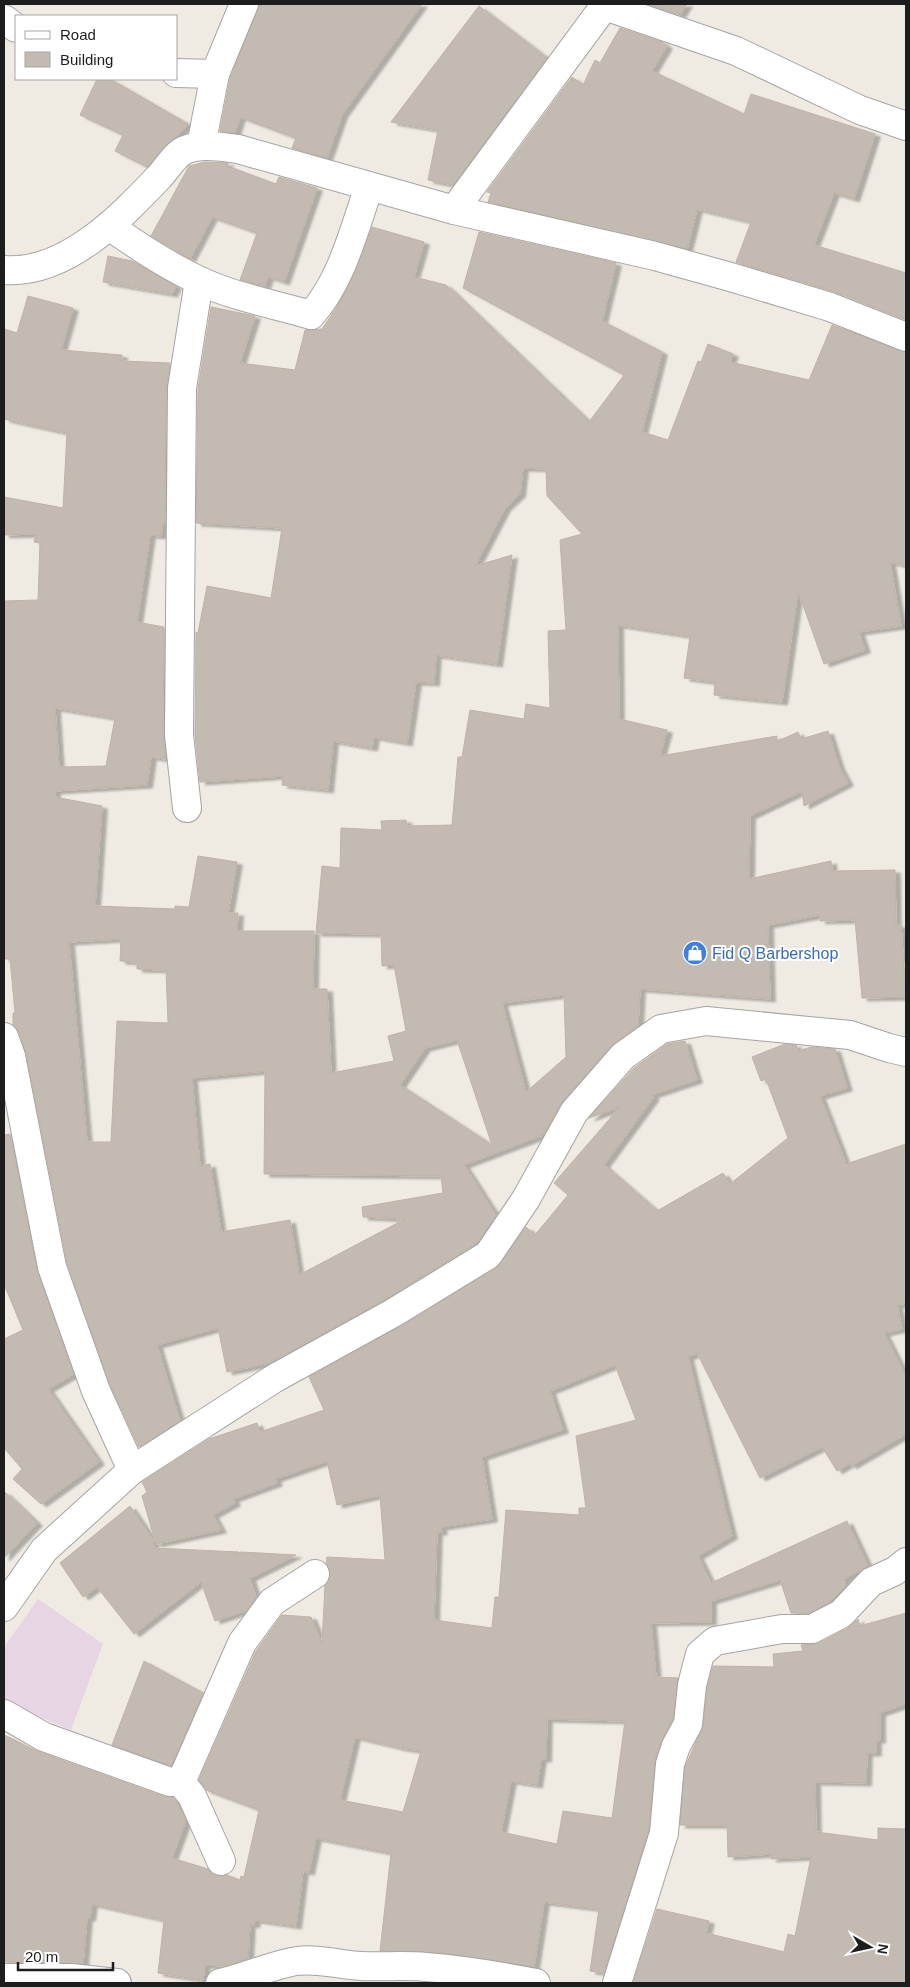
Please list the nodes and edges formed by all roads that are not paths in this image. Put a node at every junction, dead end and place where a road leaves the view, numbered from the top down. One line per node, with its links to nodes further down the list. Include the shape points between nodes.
1 (244, 4): 6 (street)
2 (606, 5): 7 (street, via 736,51 860,110); 10 (street)
3 (4, 19): 4 (street)
4 (15, 27)
5 (178, 73): 6 (street)
6 (215, 74): 8 (street)
7 (906, 126)
8 (201, 146): 9 (street, via 238,149); 11 (street, via 184,150)
9 (370, 187): 10 (street); 13 (street, via 323,302 311,314)
10 (454, 210): 14 (street, via 655,256 830,307)
11 (109, 226): 12 (street, via 69,255 18,271); 13 (street, via 150,254)
12 (4, 270)
13 (199, 281): 15 (street, via 181,398 179,735)
14 (906, 337)
15 (187, 808)
16 (4, 1038): 18 (street, via 11,1056 52,1267 96,1391)
17 (906, 1052): 18 (street, via 850,1035 706,1021 662,1029 623,1056 574,1112 526,1199 488,1255 393,1314 275,1378)
18 (132, 1470): 21 (street, via 44,1550)
19 (906, 1562): 29 (street, via 871,1582 841,1614 812,1629 782,1629 715,1641 700,1654 686,1729 670,1764 664,1833)
20 (315, 1574): 23 (street, via 272,1602 242,1643)
21 (4, 1607)
22 (4, 1714): 23 (street, via 44,1737 163,1780)
23 (180, 1780): 24 (street, via 192,1796)
24 (221, 1861)
25 (4, 1978): 26 (street, via 71,1978)
26 (117, 1983)
27 (220, 1983): 28 (street, via 269,1966 298,1961 426,1967)
28 (536, 1983)
29 (617, 1983)

